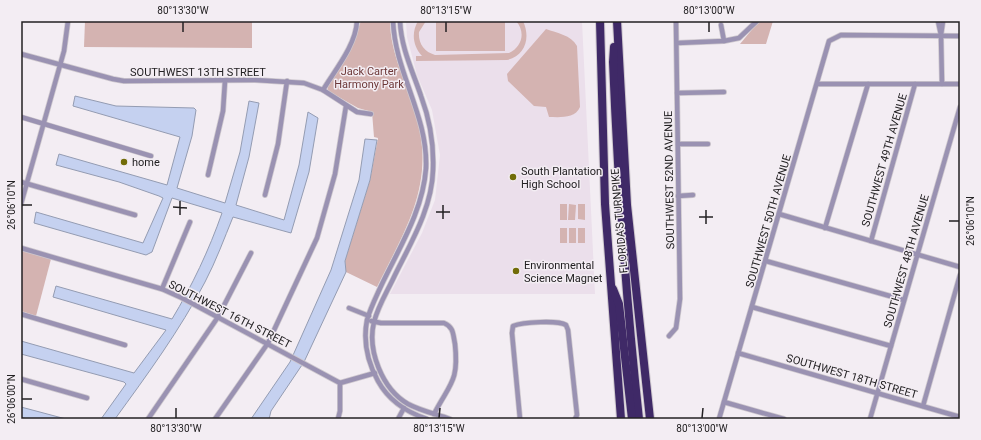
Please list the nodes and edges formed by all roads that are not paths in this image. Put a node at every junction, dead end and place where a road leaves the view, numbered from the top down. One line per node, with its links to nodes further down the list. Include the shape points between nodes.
1 (68, 21): 17 (street)
2 (357, 21): 25 (street, via 348,49)
3 (394, 21): 61 (street, via 399,56 422,125 426,169 415,216)
4 (400, 21): 62 (street, via 407,57 427,113 432,141 433,171 428,202 422,218)
5 (600, 21): 54 (highway, FLORIDA'S TURNPIKE)
6 (617, 21): 90 (highway, via 613,62 620,220); 91 (highway, FLORIDA'S TURNPIKE, via 627,205)
7 (756, 21): 14 (street, via 739,38)
8 (938, 21): 12 (street)
9 (943, 21): 12 (street)
10 (676, 22): 15 (street, SOUTHWEST 52ND AVENUE)
11 (721, 25): 14 (street)
12 (941, 35): 13 (street); 20 (street, SOUTHWEST 50TH AVENUE, via 841,35 829,41); 23 (street)
13 (960, 36)
14 (724, 41): 15 (street)
15 (677, 43): 27 (street, SOUTHWEST 52ND AVENUE)
16 (21, 54): 17 (street, SOUTHWEST 13TH STREET)
17 (60, 66): 18 (street, SOUTHWEST 13TH STREET, via 124,81); 32 (street)
18 (225, 81): 19 (street, SOUTHWEST 13TH STREET); 36 (street, via 223,111)
19 (287, 81): 25 (street, SOUTHWEST 13TH STREET, via 304,82); 39 (street, via 278,144)
20 (818, 84): 21 (street); 44 (street, SOUTHWEST 50TH AVENUE)
21 (868, 84): 22 (street); 46 (street)
22 (915, 84): 23 (street); 47 (street, SOUTHWEST 49TH AVENUE)
23 (942, 84): 24 (street)
24 (960, 84)
25 (323, 90): 28 (street, SOUTHWEST 13TH STREET)
26 (724, 92): 27 (street)
27 (677, 93): 33 (street, SOUTHWEST 52ND AVENUE)
28 (346, 106): 30 (street, SOUTHWEST 13TH STREET, via 357,112); 64 (street, via 335,174 317,238)
29 (960, 107): 50 (street, SOUTHWEST 48TH AVENUE)
30 (371, 114)
31 (21, 117): 32 (street)
32 (44, 123): 35 (street); 38 (street)
33 (678, 144): 34 (street); 41 (street, SOUTHWEST 52ND AVENUE)
34 (708, 144)
35 (151, 156)
36 (208, 175)
37 (21, 182): 38 (street)
38 (27, 184): 42 (street); 43 (street)
39 (265, 195)
40 (693, 195): 41 (street)
41 (678, 196): 63 (street, SOUTHWEST 52ND AVENUE, via 680,299 676,328)
42 (21, 204)
43 (135, 214)
44 (779, 214): 46 (street); 51 (street, SOUTHWEST 50TH AVENUE)
45 (190, 222): 55 (street)
46 (825, 228): 47 (street)
47 (871, 241): 50 (street)
48 (21, 248): 55 (street, SOUTHWEST 16TH STREET)
49 (251, 253): 60 (street)
50 (917, 254): 52 (street); 56 (street, SOUTHWEST 48TH AVENUE)
51 (766, 261): 56 (street); 57 (street, SOUTHWEST 50TH AVENUE)
52 (960, 267)
53 (960, 275): 76 (street)
54 (609, 277): 88 (highway, FLORIDA'S TURNPIKE); 89 (highway, via 619,304)
55 (162, 289): 60 (street, SOUTHWEST 16TH STREET)
56 (904, 300): 66 (street, SOUTHWEST 48TH AVENUE)
57 (752, 307): 66 (street); 67 (street, SOUTHWEST 50TH AVENUE)
58 (349, 308): 61 (street)
59 (21, 314): 65 (street)
60 (218, 317): 64 (street, SOUTHWEST 16TH STREET); 80 (street)
61 (368, 318): 62 (street); 69 (street, via 367,350)
62 (374, 322): 68 (street, via 374,350); 78 (street, via 444,324 453,331 456,373)
63 (669, 336)
64 (268, 343): 71 (street, SOUTHWEST 16TH STREET); 81 (street)
65 (125, 345)
66 (891, 346): 72 (street, SOUTHWEST 48TH AVENUE)
67 (738, 353): 72 (street, SOUTHWEST 18TH STREET); 74 (street, SOUTHWEST 50TH AVENUE)
68 (380, 370): 69 (street); 75 (street, via 387,384)
69 (374, 374): 71 (street); 77 (street, via 382,388)
70 (21, 379): 73 (street)
71 (340, 383): 82 (street)
72 (877, 393): 76 (street, SOUTHWEST 18TH STREET); 94 (street, SOUTHWEST 48TH AVENUE)
73 (87, 398)
74 (724, 402): 92 (street, SOUTHWEST 50TH AVENUE); 93 (street)
75 (406, 403): 77 (street); 78 (street)
76 (923, 406): 79 (street, SOUTHWEST 18TH STREET)
77 (403, 409): 83 (street); 84 (street)
78 (434, 414): 85 (street)
79 (960, 417)
80 (148, 419)
81 (215, 419)
82 (338, 419)
83 (398, 419)
84 (427, 419)
85 (450, 419)
86 (520, 419): 87 (street, via 513,326 562,323 566,325 577,415)
87 (575, 419)
88 (621, 419)
89 (632, 419)
90 (639, 419)
91 (650, 419)
92 (719, 419)
93 (784, 419)
94 (870, 419)

